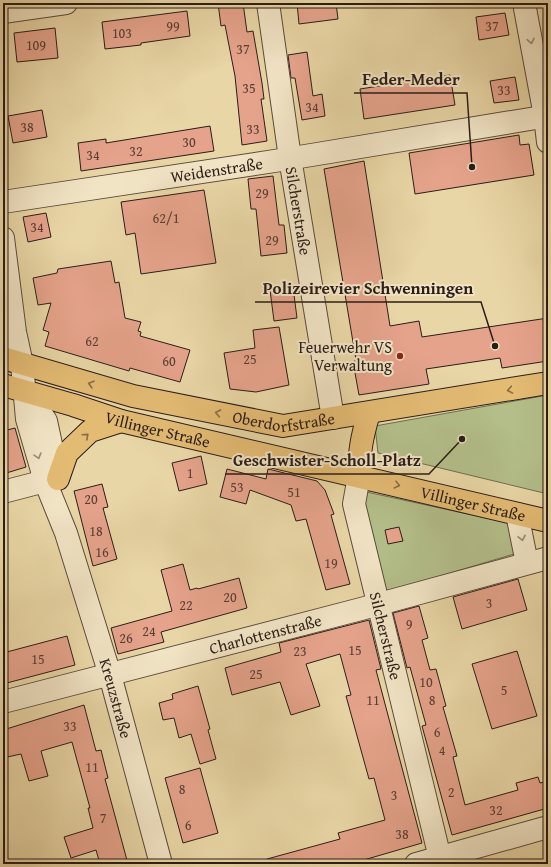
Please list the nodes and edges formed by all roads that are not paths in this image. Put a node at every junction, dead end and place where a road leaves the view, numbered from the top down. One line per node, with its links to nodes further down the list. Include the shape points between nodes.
1 (66, 3): 4 (street)
2 (268, 3): 7 (street, Silcherstraße)
3 (524, 3): 5 (street, one-way to 5)
4 (3, 12)
5 (547, 116): 6 (street); 7 (street, Weidenstraße)
6 (548, 142)
7 (290, 158): 8 (street, Weidenstraße); 15 (street, Silcherstraße)
8 (3, 202)
9 (3, 238): 10 (street, Kreuzstraße, via 15,332)
10 (13, 361): 13 (street, Kreuzstraße); 15 (main road, Oberdorfstraße, one-way to 10, via 283,426 133,396)
11 (548, 383): 14 (main road, Oberdorfstraße, one-way to 14)
12 (3, 385): 13 (main road, Villinger Straße)
13 (26, 392): 16 (main road, Villinger Straße); 18 (street, Kreuzstraße, via 27,419)
14 (369, 413): 15 (main road, Oberdorfstraße); 17 (main road, Silcherstraße, via 361,441)
15 (333, 418)
16 (120, 421): 17 (main road, Villinger Straße); 18 (main road, one-way to 16, via 67,453 90,431)
17 (359, 476): 20 (main road, Villinger Straße, one-way to 20); 23 (street, Silcherstraße, via 354,504)
18 (52, 480): 19 (street); 24 (street, Kreuzstraße)
19 (3, 492)
20 (517, 514): 21 (main road, Villinger Straße); 22 (street, Charlottenstraße, one-way to 22)
21 (548, 521)
22 (538, 560): 23 (street, Charlottenstraße)
23 (378, 604): 24 (street, Charlottenstraße); 27 (street, Silcherstraße)
24 (110, 675): 25 (street, Charlottenstraße); 28 (street, Kreuzstraße)
25 (3, 702)
26 (548, 827): 27 (street)
27 (441, 861): 29 (street)
28 (161, 864)
29 (416, 864)

